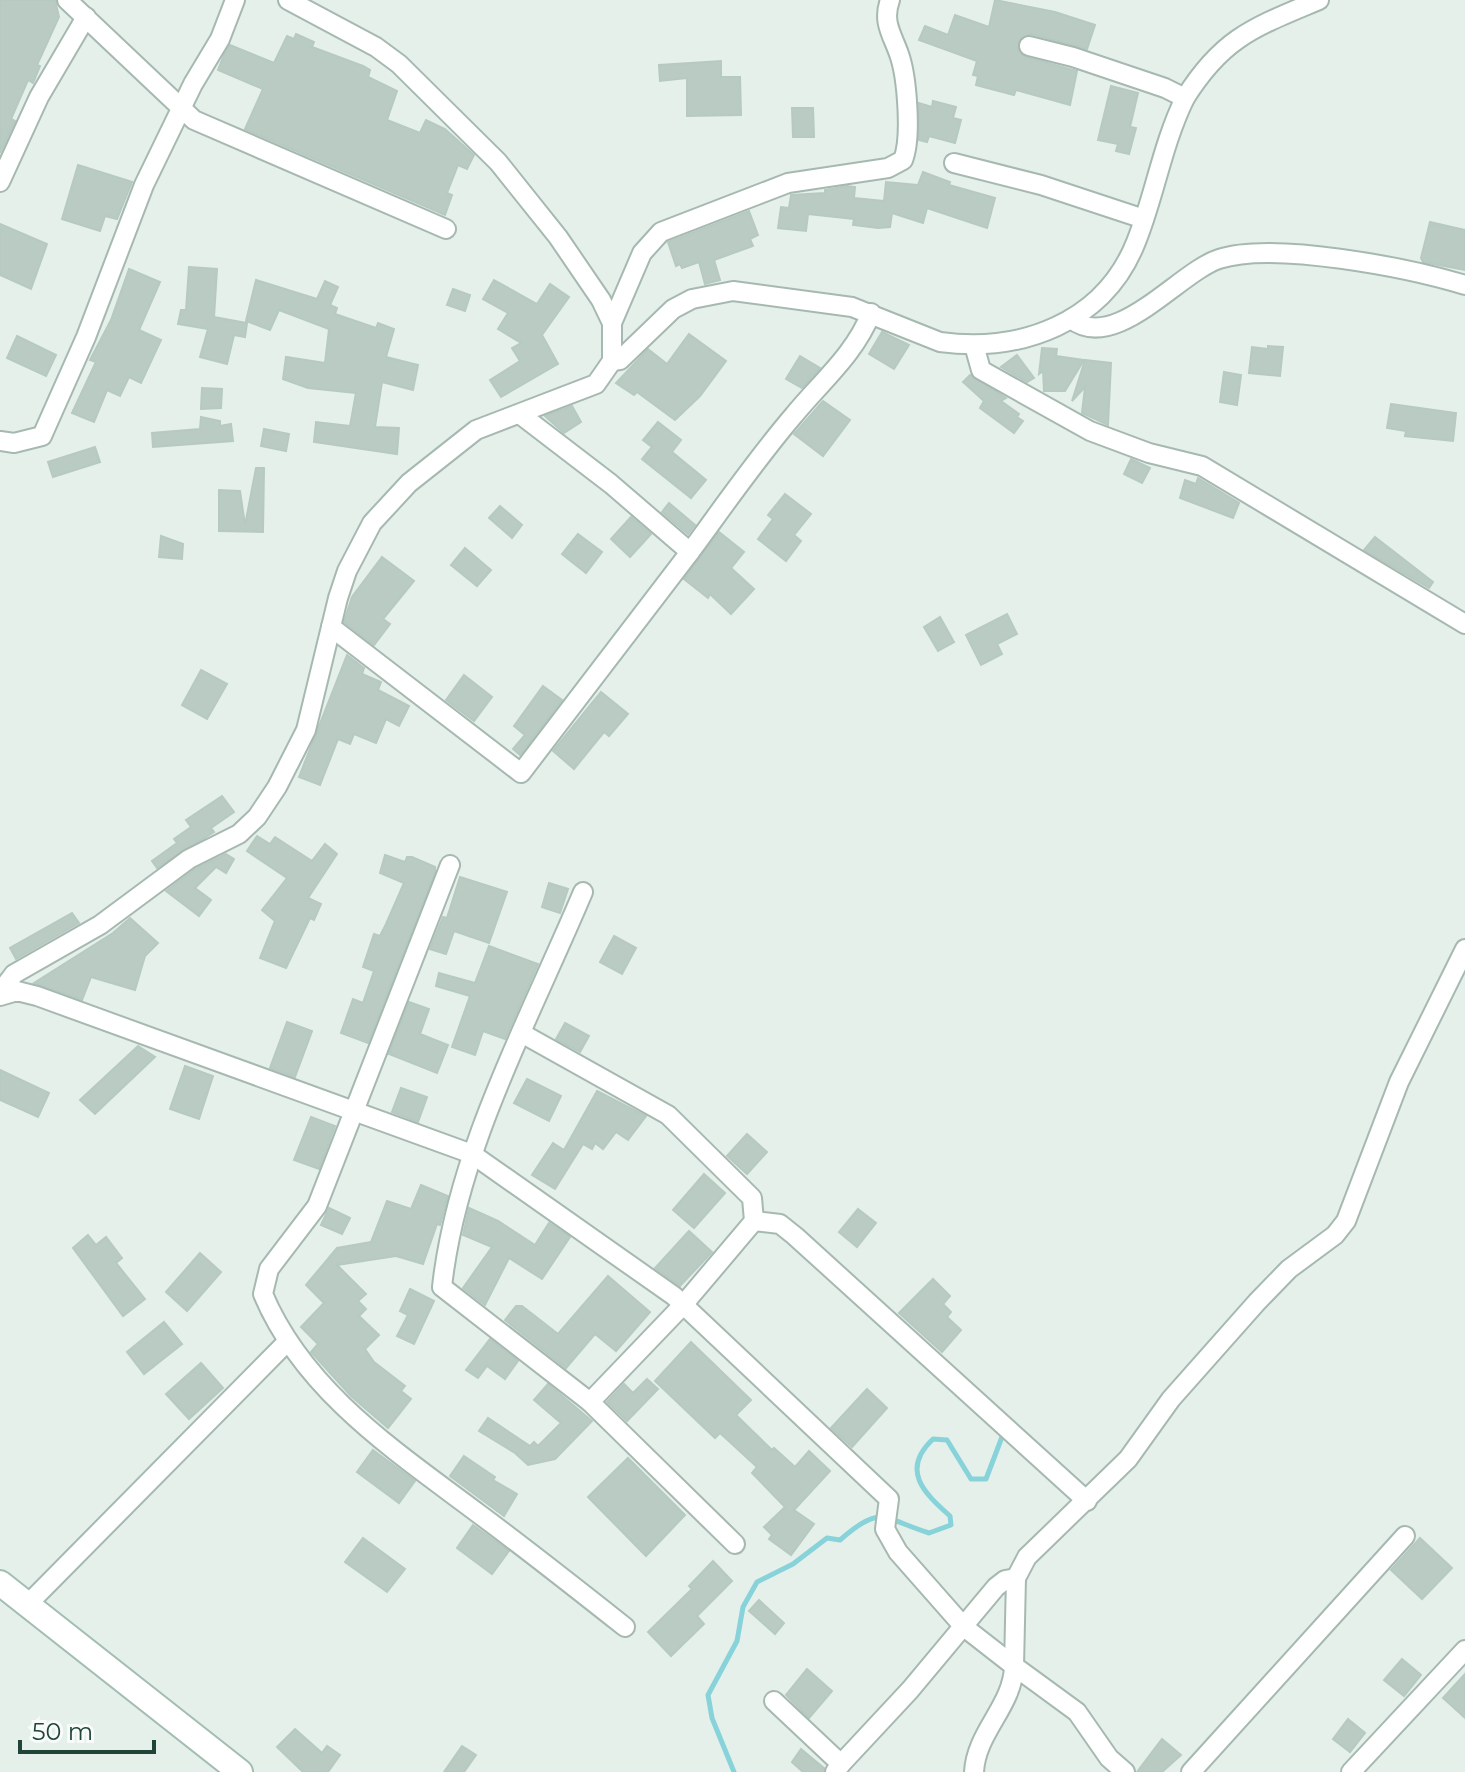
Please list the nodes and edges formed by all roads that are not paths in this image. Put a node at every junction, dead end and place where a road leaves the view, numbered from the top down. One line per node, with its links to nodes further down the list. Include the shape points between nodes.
1 (67, 0): 6 (street)
2 (235, 0): 9 (street, via 220,39)
3 (288, 0): 17 (street, via 399,64 498,162 585,274)
4 (890, 0): 17 (street, via 886,19 904,77 908,133 903,160 888,168 788,183 661,232 642,253)
5 (1319, 0): 8 (street, via 1236,38 1201,72)
6 (86, 17): 9 (street); 11 (street, via 65,48)
7 (1029, 46): 8 (street)
8 (1185, 98): 12 (street)
9 (180, 110): 13 (street, via 219,132); 21 (street, via 42,436)
10 (954, 163): 12 (street)
11 (0, 182)
12 (1144, 219): 16 (street, via 1122,267)
13 (446, 229)
14 (1465, 285): 16 (street, via 1300,253 1249,252 1209,262 1157,302 1105,327 1087,328)
15 (871, 313): 18 (street, via 940,342); 19 (street, via 760,294 711,294 673,309 628,353); 22 (street, via 859,338)
16 (1071, 319): 18 (street, via 1030,339)
17 (612, 323): 19 (street)
18 (974, 345): 23 (street, via 981,370 1063,417 1149,453 1202,466)
19 (612, 361): 20 (street, via 596,384)
20 (521, 415): 22 (street); 24 (street, via 476,430 387,505 347,571)
21 (0, 441)
22 (690, 552): 24 (street, via 521,773)
23 (1465, 624)
24 (331, 627): 28 (street, via 306,730 257,817 100,925 14,974)
25 (450, 865): 30 (street)
26 (583, 892): 29 (street)
27 (1465, 949): 36 (street, via 1389,1105 1346,1221 1257,1302)
28 (4, 994): 30 (street, via 37,996)
29 (523, 1034): 31 (street); 32 (street, via 668,1115 752,1198)
30 (354, 1110): 31 (street); 34 (street, via 317,1206 265,1279 263,1294)
31 (472, 1154): 33 (street); 35 (street, via 447,1242 442,1287)
32 (754, 1221): 33 (street); 36 (street, via 780,1224 795,1236)
33 (683, 1305): 35 (street); 43 (street, via 889,1499 898,1552)
34 (287, 1342): 41 (street); 42 (street, via 328,1391 386,1444)
35 (590, 1402): 38 (street)
36 (1087, 1501): 39 (street, via 1027,1557)
37 (1405, 1536): 51 (street)
38 (735, 1544)
39 (1016, 1578): 43 (street, via 996,1587); 45 (street)
40 (0, 1583): 41 (main road)
41 (27, 1605): 48 (main road)
42 (625, 1627)
43 (964, 1627): 45 (street); 47 (street)
44 (1465, 1650): 52 (street)
45 (1014, 1666): 49 (street, via 1011,1693 978,1750); 50 (street, via 1077,1712)
46 (774, 1701): 47 (street)
47 (838, 1768)
48 (240, 1772)
49 (974, 1772)
50 (1125, 1772)
51 (1191, 1772)
52 (1351, 1772)

